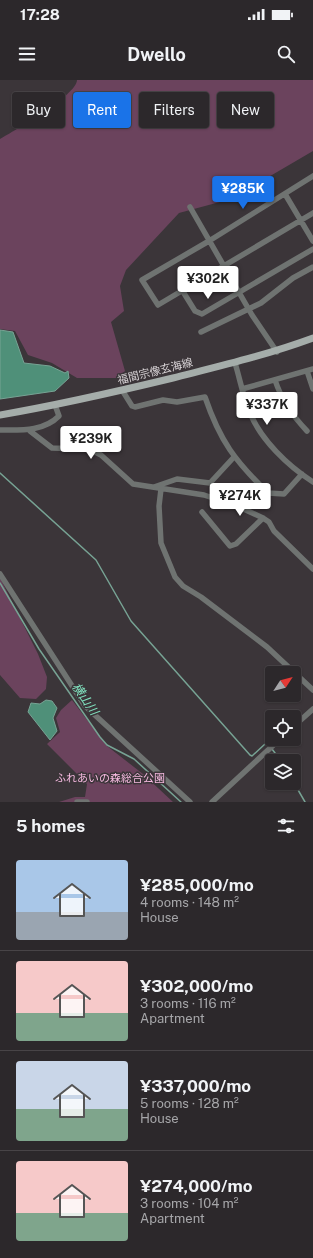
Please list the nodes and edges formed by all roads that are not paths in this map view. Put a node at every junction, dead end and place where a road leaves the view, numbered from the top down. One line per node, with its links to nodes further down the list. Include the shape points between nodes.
1 (313, 176): 2 (street)
2 (286, 194): 5 (street); 6 (street)
3 (190, 207): 6 (street)
4 (313, 213): 5 (street)
5 (301, 221): 7 (street); 9 (street)
6 (209, 241): 9 (street); 11 (street, via 142,280 158,305)
7 (313, 241)
8 (313, 249): 12 (street)
9 (224, 265): 11 (street); 12 (street)
10 (313, 267): 13 (street, via 293,278)
11 (182, 290): 12 (street, via 195,310 202,314)
12 (239, 292): 13 (street)
13 (249, 310): 14 (street); 16 (street)
14 (201, 332)
15 (313, 338): 16 (main road, 福間宗像玄海線)
16 (277, 352): 17 (main road, 福間宗像玄海線)
17 (235, 362): 21 (street); 23 (main road, 福間宗像玄海線)
18 (313, 369): 19 (street)
19 (306, 371): 20 (street); 22 (street)
20 (275, 380): 21 (street); 28 (street, via 282,400)
21 (242, 389): 30 (street, via 258,427 273,448)
22 (313, 389)
23 (122, 390): 24 (main road, 福間宗像玄海線); 29 (street, via 135,407 163,400 177,402 205,398 220,434)
24 (55, 405): 25 (main road, 福間宗像玄海線); 27 (street, via 58,416 55,420)
25 (0, 415)
26 (0, 430): 27 (street)
27 (30, 431): 32 (street, via 52,448 91,450 113,464 133,484)
28 (307, 431)
29 (234, 457): 30 (street, via 268,493 284,494); 32 (street, via 210,484 177,479)
30 (302, 474): 31 (street)
31 (313, 482)
32 (154, 488): 33 (street)
33 (161, 489): 35 (street, via 204,495); 38 (street, via 161,542 175,577 183,586 267,647)
34 (202, 512): 35 (street, via 230,546 236,544)
35 (263, 518): 36 (street)
36 (313, 569)
37 (0, 574): 44 (street, via 85,706)
38 (313, 690)
39 (312, 711): 40 (street)
40 (301, 720)
41 (272, 746): 45 (street)
42 (77, 802): 43 (street)
43 (87, 802)
44 (190, 802)
45 (212, 802)

